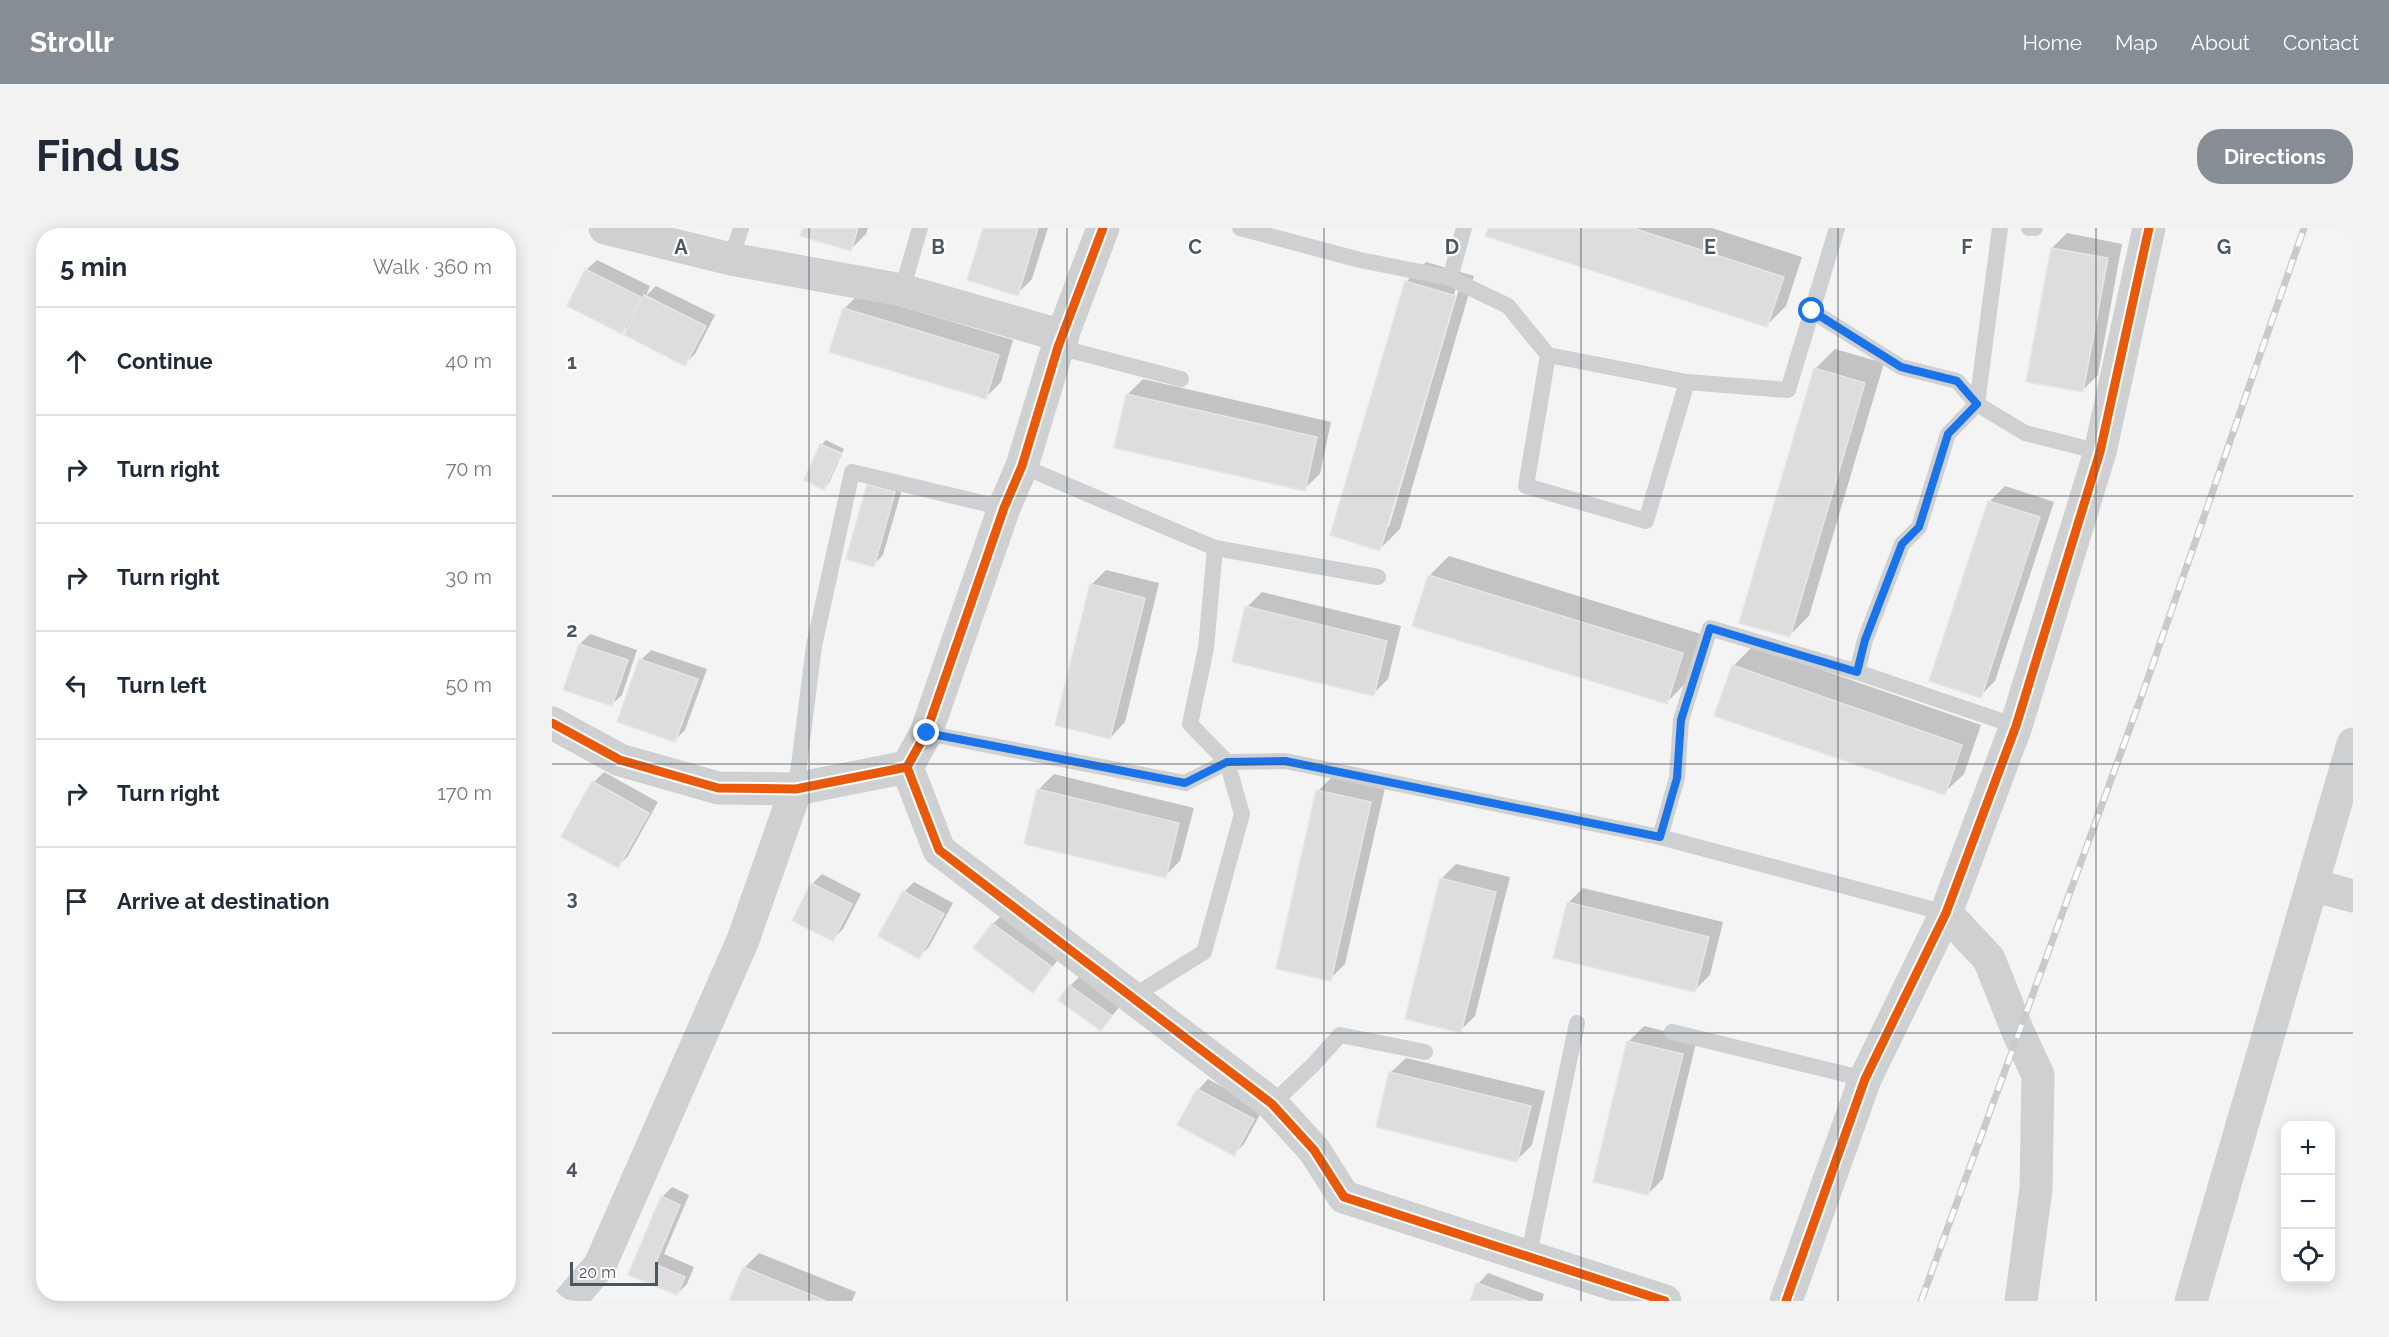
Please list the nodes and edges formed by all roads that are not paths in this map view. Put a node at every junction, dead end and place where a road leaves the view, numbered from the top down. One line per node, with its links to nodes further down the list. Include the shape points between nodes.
1 (605, 228): 12 (street)
2 (741, 228): 12 (lane)
3 (921, 228): 14 (lane)
4 (1104, 228): 16 (street)
5 (1239, 228): 13 (lane, via 1360,260)
6 (1464, 228): 13 (lane)
7 (1837, 228): 15 (lane)
8 (2000, 228): 20 (lane)
9 (2029, 228): 10 (lane)
10 (2035, 228)
11 (2149, 228): 21 (street)
12 (731, 259): 14 (street)
13 (1450, 278): 17 (lane, via 1508,306)
14 (902, 290): 16 (street)
15 (1812, 311): 19 (lane, via 1788,390); 20 (lane, via 1901,367 1957,381)
16 (1060, 341): 18 (lane); 22 (street)
17 (1548, 355): 19 (lane); 19 (lane, via 1526,486 1646,521)
18 (1181, 379)
19 (1687, 382)
20 (1977, 404): 21 (lane, via 2025,433); 26 (lane, via 1948,434 1919,527 1902,544 1865,640)
21 (2100, 452): 28 (street)
22 (1022, 466): 23 (street); 24 (lane)
23 (1004, 508): 29 (street); 33 (lane, via 852,472 814,646)
24 (1215, 548): 25 (lane); 31 (lane, via 1206,648 1190,723)
25 (1378, 577)
26 (1857, 672): 28 (lane); 34 (lane, via 1710,628 1681,720 1677,778)
27 (552, 723): 33 (street, via 620,760 717,788)
28 (2016, 726): 37 (street)
29 (927, 733): 31 (lane, via 1185,783); 32 (street)
30 (2353, 744): 35 (street)
31 (1227, 762): 34 (lane, via 1285,761); 38 (lane, via 1242,814 1204,952)
32 (907, 767): 33 (street); 38 (street, via 939,850)
33 (796, 789): 46 (street, via 743,940 600,1265)
34 (1660, 837): 37 (lane)
35 (2313, 885): 36 (street); 50 (street)
36 (2353, 896)
37 (1946, 913): 42 (street); 49 (street, via 1989,959 2038,1075 2036,1189)
38 (1132, 997): 43 (street)
39 (1576, 1023): 44 (lane)
40 (1672, 1032): 42 (lane)
41 (1425, 1052): 43 (lane, via 1340,1035)
42 (1865, 1079): 48 (street)
43 (1272, 1104): 44 (street, via 1314,1150 1344,1197)
44 (1528, 1258): 47 (street)
45 (552, 1293): 46 (street)
46 (570, 1301)
47 (1665, 1301)
48 (1786, 1301)
49 (2020, 1301)
50 (2191, 1301)

